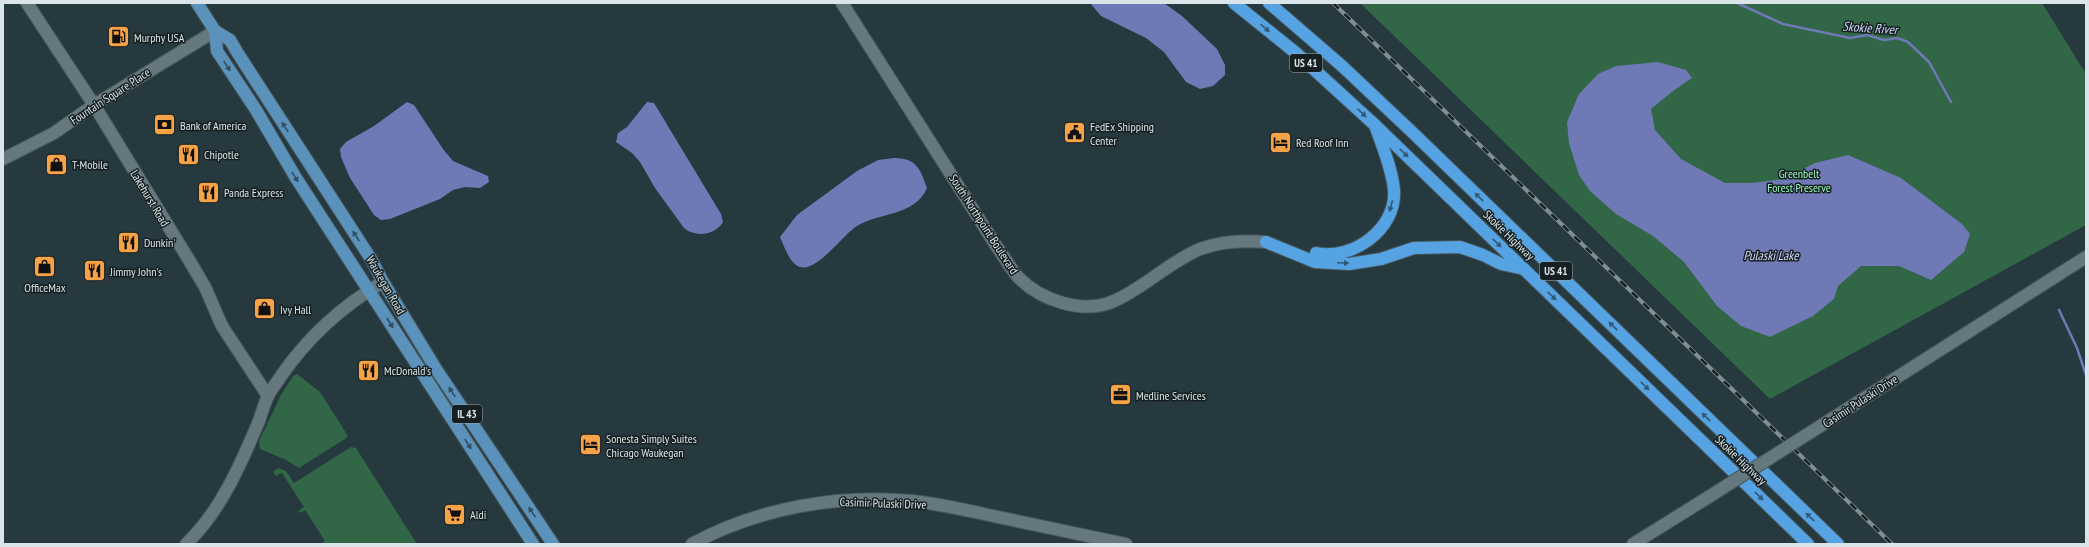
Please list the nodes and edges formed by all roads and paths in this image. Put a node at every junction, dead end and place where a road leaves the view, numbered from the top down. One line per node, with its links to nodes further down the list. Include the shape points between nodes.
1 (27, 3): 7 (street, Lakehurst Road)
2 (197, 3): 6 (main road, Waukegan Road / IL 43)
3 (842, 3): 10 (street, South Northpoint Boulevard, via 997,247 1018,276 1035,290 1070,305 1113,302 1199,250 1220,243 1244,240)
4 (1234, 3): 8 (highway, Skokie Highway / US 41, one-way to 8, via 1296,53)
5 (1269, 3): 23 (highway, Skokie Highway / US 41, one-way to 5, via 1411,131)
6 (215, 31): 7 (street, Fountain Square Place); 13 (main road, Waukegan Road / IL 43, one-way to 6, via 371,259 230,40); 14 (main road, Waukegan Road / IL 43, one-way to 14, via 217,51)
7 (94, 106): 9 (street, Fountain Square Place, via 54,133); 15 (street, Lakehurst Road, via 205,287 222,326)
8 (1376, 126): 10 (highway, one-way to 10, via 1391,173 1394,192 1384,226 1358,247 1339,254 1323,255); 12 (highway, Skokie Highway / US 41, one-way to 12)
9 (3, 159)
10 (1266, 242): 12 (highway, one-way to 12, via 1315,262 1349,264 1381,259 1414,248 1460,247 1501,264)
11 (2086, 257): 21 (street, Casimir Pulaski Drive, bridge)
12 (1524, 269): 22 (highway, Skokie Highway / US 41, one-way to 22)
13 (383, 282): 14 (street); 18 (main road, Waukegan Road / IL 43, one-way to 13, via 436,369)
14 (369, 290): 15 (street, via 316,333 291,362); 17 (main road, Waukegan Road / IL 43, one-way to 17)
15 (268, 396): 16 (street, via 228,487 210,515)
16 (186, 544)
17 (533, 544)
18 (554, 544)
19 (692, 544): 20 (street, Casimir Pulaski Drive, via 746,520 791,508 828,502 866,500 911,501 947,506)
20 (1126, 544)
21 (1633, 544)
22 (1808, 544)
23 (1838, 544)

